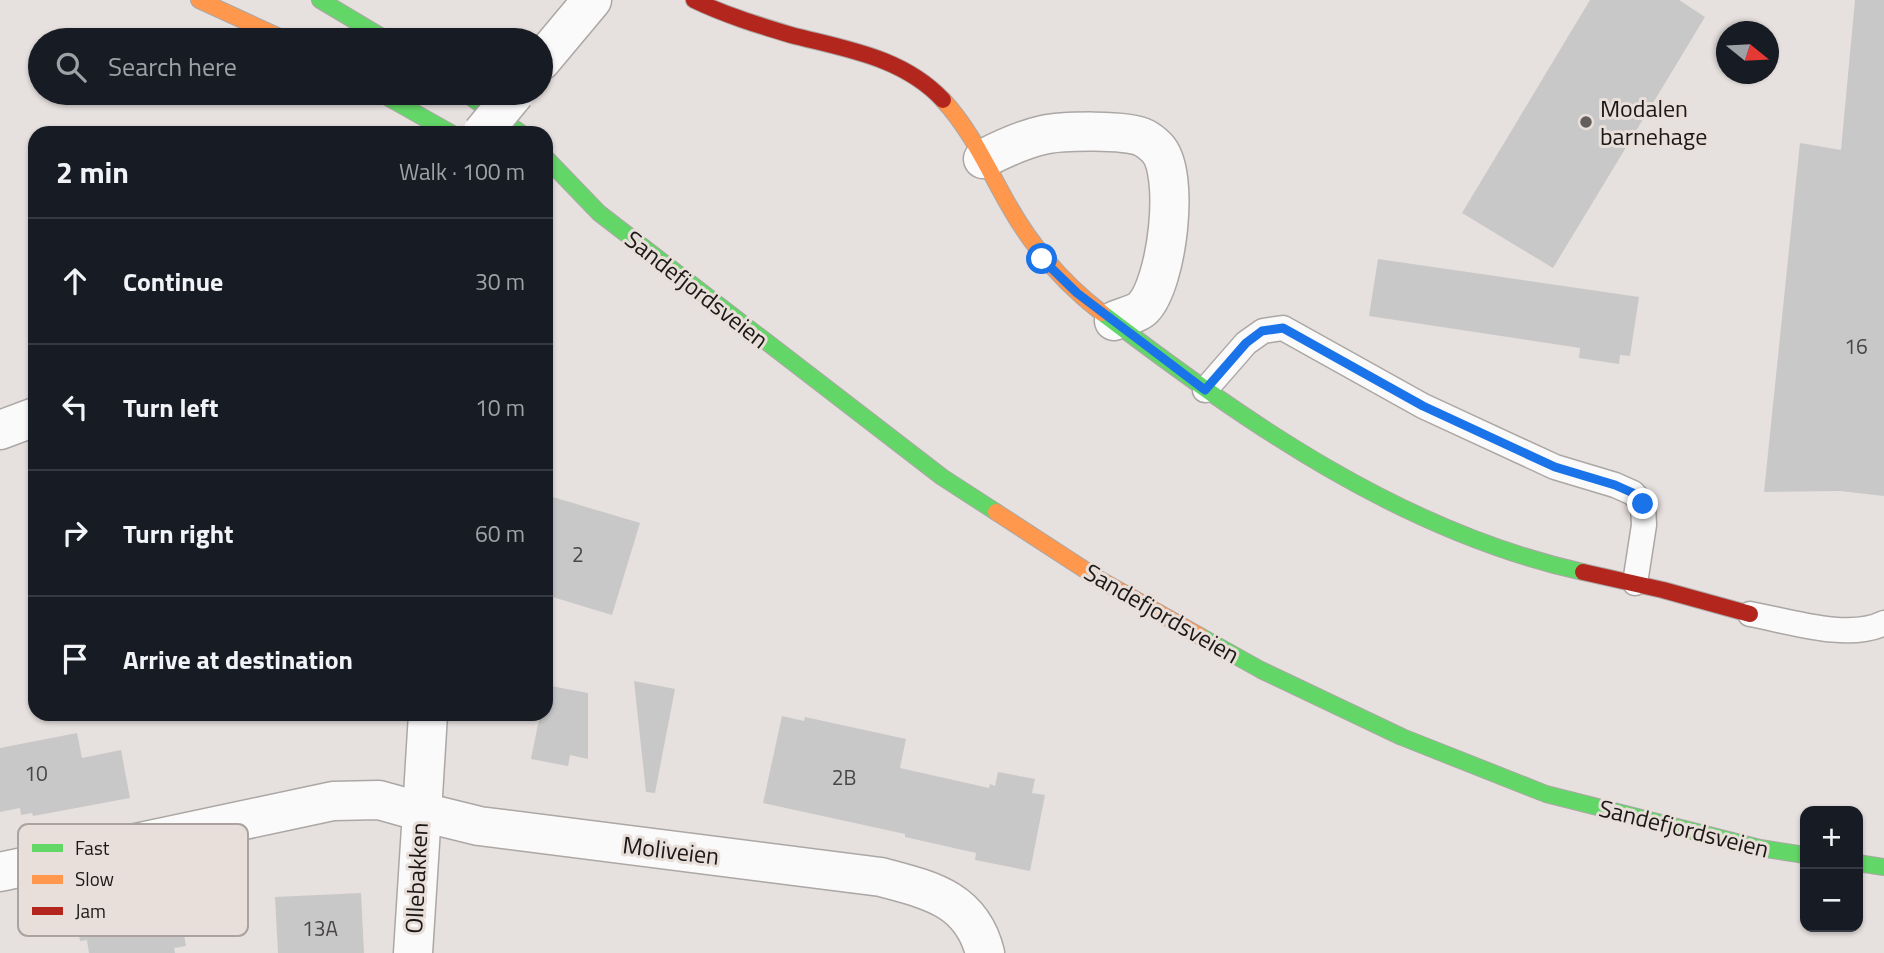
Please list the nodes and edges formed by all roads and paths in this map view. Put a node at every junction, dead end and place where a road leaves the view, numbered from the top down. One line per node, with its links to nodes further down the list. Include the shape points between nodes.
1 (198, 0): 5 (main road)
2 (320, 0): 6 (main road)
3 (694, 0): 14 (main road, via 748,23 863,54 915,76 943,98)
4 (589, 4): 7 (street)
5 (260, 28)
6 (367, 28)
7 (553, 47)
8 (401, 105): 11 (main road)
9 (482, 105): 13 (main road)
10 (505, 105): 12 (street, bridge)
11 (439, 126)
12 (488, 126)
13 (511, 126)
14 (983, 159): 18 (main road, via 1042,259); 18 (street, via 1046,134 1117,132 1143,137 1159,150 1166,167 1169,205 1166,250 1143,309)
15 (553, 165): 17 (main road, Sandefjordsveien)
16 (556, 191): 17 (main road, Sandefjordsveien)
17 (598, 213): 28 (main road, Sandefjordsveien, via 942,477 1099,579 1261,670 1402,737 1546,794)
18 (1114, 321): 19 (main road)
19 (1205, 390): 22 (main road, via 1290,446 1418,516 1545,563); 22 (lane, via 1246,343 1262,331 1283,328 1423,406 1555,467 1633,493 1643,504 1644,525)
20 (28, 420): 21 (street)
21 (0, 430)
22 (1635, 583): 23 (main road)
23 (1751, 614): 24 (lane, via 1845,631)
24 (1884, 623)
25 (428, 721): 26 (street)
26 (422, 812): 27 (street, Ollebakken, via 379,800 333,801); 33 (street, Ollebakken); 34 (street, Moliveien, via 479,826 881,877 934,891 961,909)
27 (225, 824)
28 (1800, 854)
29 (1863, 864): 30 (main road)
30 (1884, 867)
31 (18, 868): 32 (street, Ollebakken)
32 (0, 872)
33 (413, 953)
34 (985, 953)

